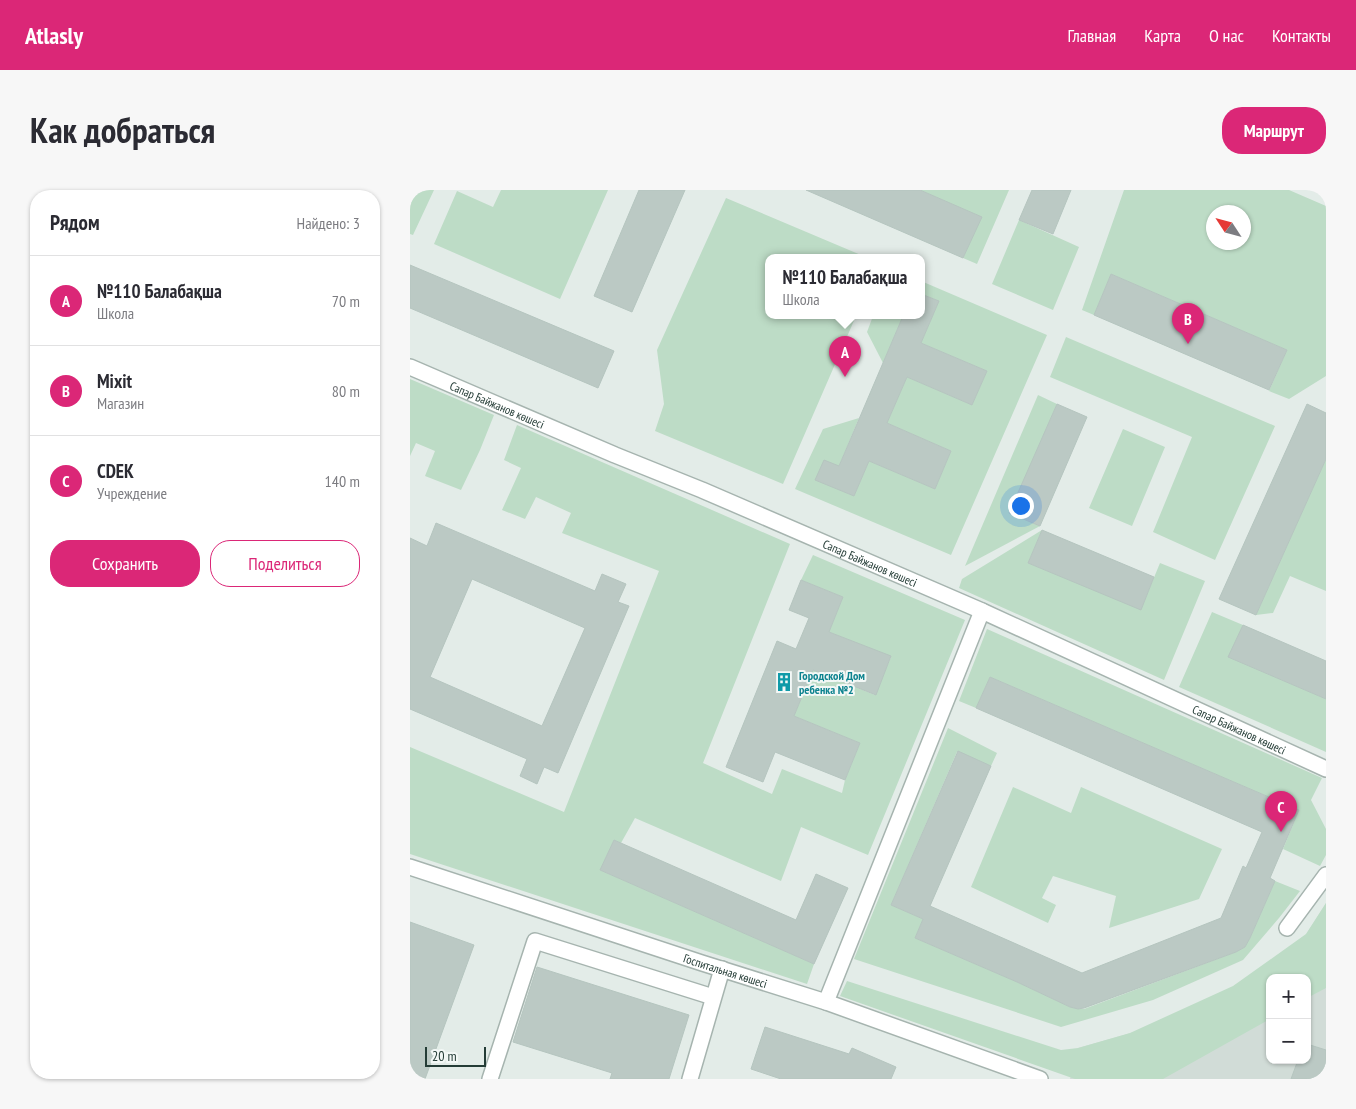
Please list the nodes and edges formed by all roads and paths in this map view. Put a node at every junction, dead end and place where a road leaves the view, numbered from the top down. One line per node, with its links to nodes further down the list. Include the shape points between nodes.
1 (410, 367): 2 (street, Сапар Байжанов көшесі)
2 (982, 611): 3 (street, Сапар Байжанов көшесі); 9 (street)
3 (1326, 769)
4 (410, 866): 7 (street, Госпитальная көшесі)
5 (1326, 875): 6 (street)
6 (1287, 928)
7 (722, 969): 8 (street); 9 (street, Госпитальная көшесі)
8 (714, 997): 10 (street, via 535,941); 11 (street)
9 (826, 1002): 12 (street, Госпитальная көшесі)
10 (490, 1079)
11 (690, 1079)
12 (1040, 1079)

